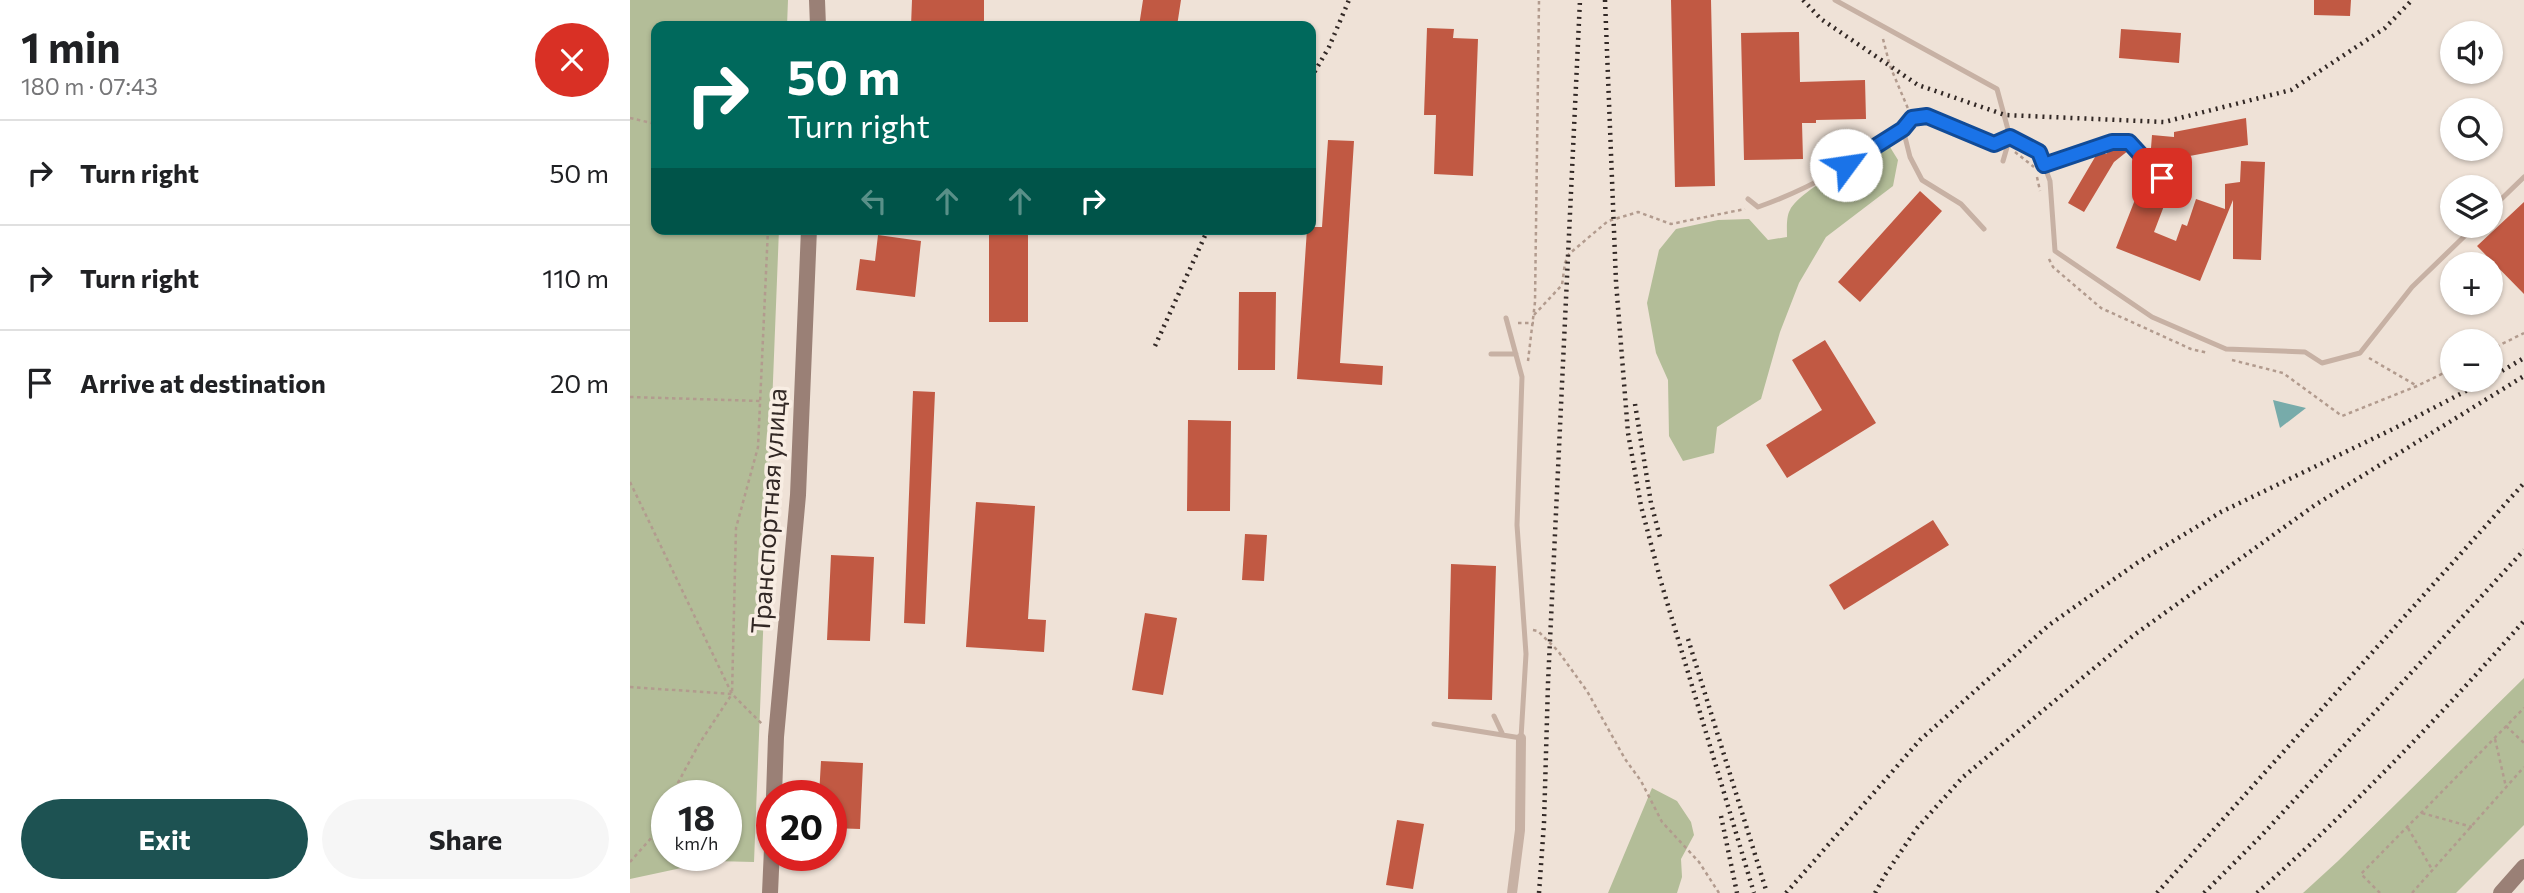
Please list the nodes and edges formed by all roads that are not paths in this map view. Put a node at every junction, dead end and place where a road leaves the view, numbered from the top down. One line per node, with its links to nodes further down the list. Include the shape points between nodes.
1 (817, 0): 3 (street)
2 (1835, 0): 5 (lane, via 1997,89)
3 (818, 21)
4 (1903, 129): 5 (lane, via 1912,118 1927,116 1994,144); 11 (lane, via 1791,196 1758,207); 12 (lane, via 1922,180 1961,204)
5 (2010, 137): 6 (lane); 7 (lane, via 2039,152)
6 (2003, 161)
7 (2044, 165): 9 (lane, via 2112,142 2129,142); 14 (lane, via 2050,181 2055,251 2152,317 2227,349 2305,352 2322,363 2360,353 2413,287)
8 (2524, 177): 10 (lane)
9 (2176, 195)
10 (2503, 198)
11 (1748, 200)
12 (1984, 229)
13 (809, 235): 22 (street, Транспортная улица, via 798,495)
14 (2463, 238)
15 (1507, 321): 17 (lane)
16 (1491, 354): 17 (lane)
17 (1516, 355): 21 (lane, via 1522,377 1517,525 1526,654)
18 (1494, 716): 20 (lane)
19 (1434, 724): 20 (lane)
20 (1503, 735): 21 (lane)
21 (1521, 738): 26 (street, via 1520,830)
22 (775, 780)
23 (2524, 867): 27 (street)
24 (771, 871): 25 (street)
25 (770, 893)
26 (1512, 893)
27 (2501, 893)

